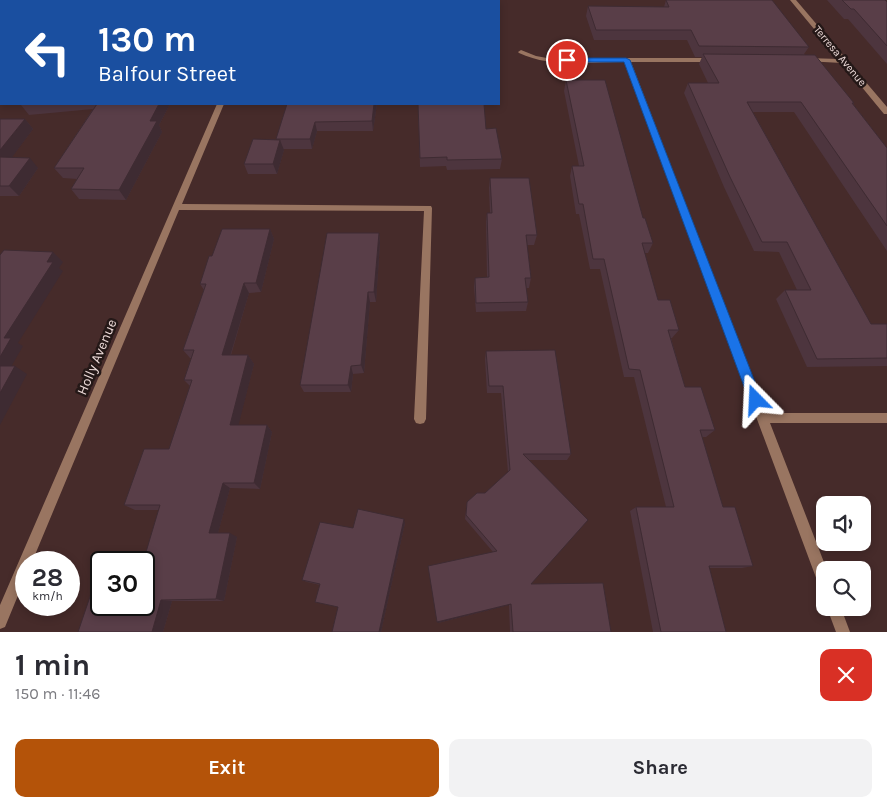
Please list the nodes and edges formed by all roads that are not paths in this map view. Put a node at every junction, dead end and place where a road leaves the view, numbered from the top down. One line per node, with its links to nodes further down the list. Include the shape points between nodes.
1 (793, 0): 6 (street, Terresa Avenue)
2 (521, 52): 3 (street, via 547,60)
3 (626, 60): 4 (street); 10 (street)
4 (725, 60)
5 (794, 60): 6 (street)
6 (844, 60): 8 (street, Terresa Avenue)
7 (220, 105): 9 (street, Holly Avenue)
8 (887, 112)
9 (177, 207): 12 (street, via 428,208); 15 (street, Holly Avenue)
10 (762, 418): 11 (street); 13 (street)
11 (887, 418)
12 (420, 420)
13 (817, 561)
14 (837, 616): 16 (street)
15 (0, 622)
16 (844, 632)

